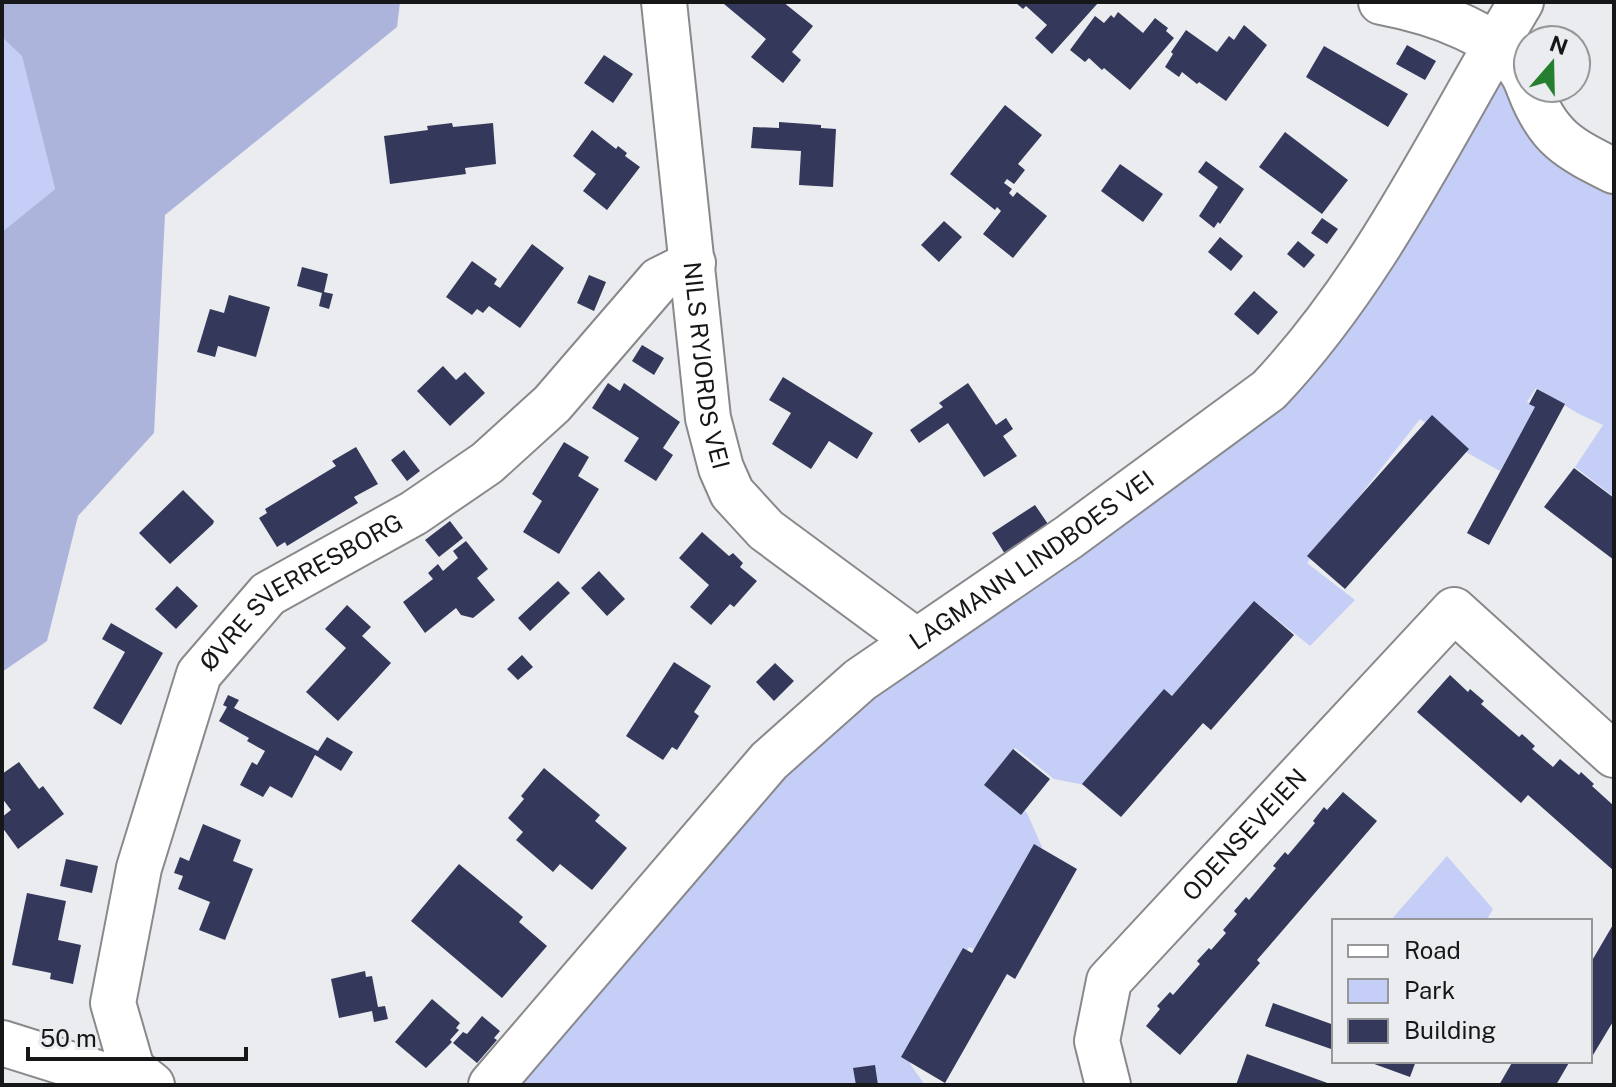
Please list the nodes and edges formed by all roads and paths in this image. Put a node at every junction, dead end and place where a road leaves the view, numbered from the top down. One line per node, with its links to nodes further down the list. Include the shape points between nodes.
1 (664, 2): 8 (street, NILS RYJORDS VEI)
2 (1381, 2): 4 (street, via 1459,26)
3 (1521, 2): 4 (street, LAGMANN LINDBOES VEI)
4 (1496, 45): 5 (street); 9 (street, LAGMANN LINDBOES VEI, via 1402,210 1336,310 1269,390 1069,537)
5 (1512, 57)
6 (1535, 104): 7 (street, via 1558,138)
7 (1614, 171)
8 (693, 263): 9 (street, NILS RYJORDS VEI, via 708,418 732,493 766,530); 12 (street, ØVRE SVERRESBORG, via 659,280 552,404 487,463 414,513 268,594 199,674 139,868 113,1003)
9 (915, 640): 13 (street, LAGMANN LINDBOES VEI, via 860,680 769,761)
10 (1614, 755): 14 (street, ODENSEVEIEN, via 1454,610 1109,981 1097,1041)
11 (2, 1043): 12 (street, via 104,1075)
12 (142, 1077)
13 (491, 1085)
14 (1108, 1085)

